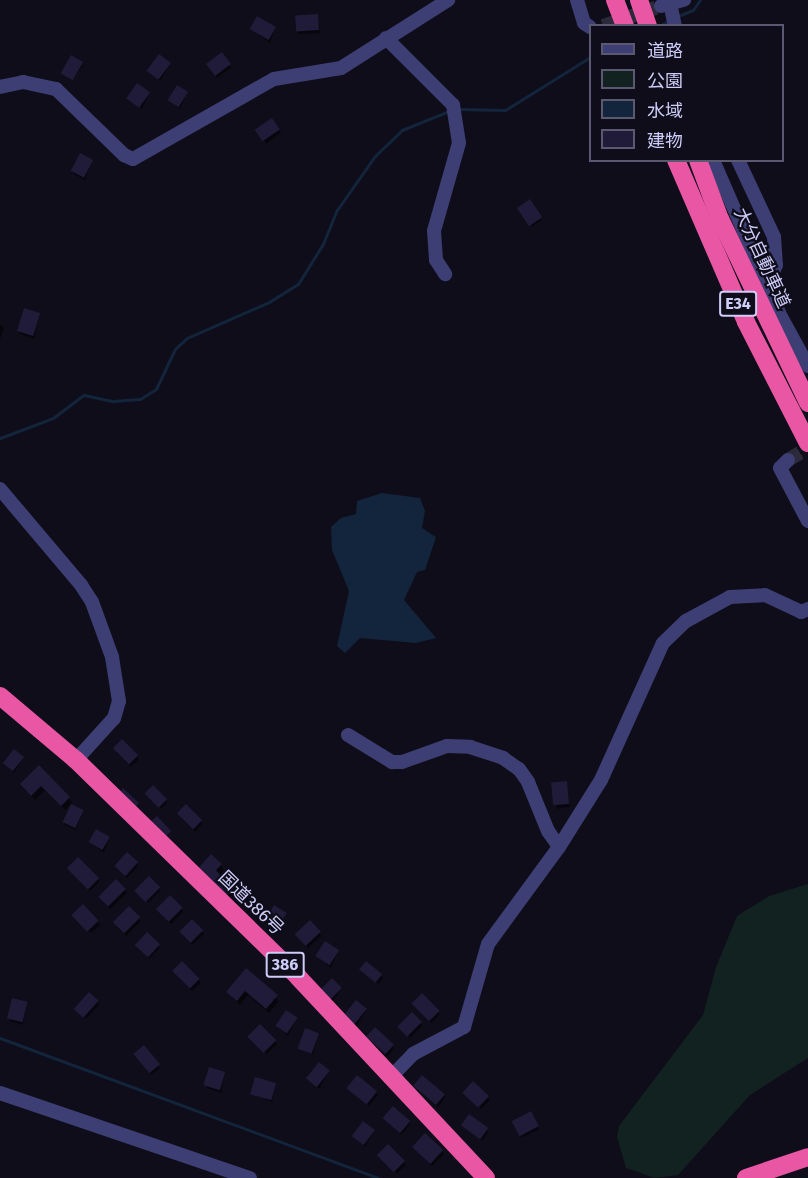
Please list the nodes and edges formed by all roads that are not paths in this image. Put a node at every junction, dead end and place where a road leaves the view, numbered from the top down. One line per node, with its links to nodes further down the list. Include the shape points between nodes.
1 (447, 0): 10 (street)
2 (577, 0): 9 (street, via 584,23)
3 (617, 0): 6 (highway)
4 (639, 0): 7 (highway)
5 (684, 0): 8 (street, via 668,6)
6 (625, 24)
7 (647, 24)
8 (674, 24)
9 (589, 26)
10 (386, 38): 11 (street, via 341,68 274,79 133,159 124,155 56,89 23,82); 16 (street, via 453,105 459,142 434,231 436,260)
11 (0, 87)
12 (677, 162): 20 (highway, E34, via 742,313)
13 (699, 162): 19 (highway, 大分自動車道 / E34, via 725,229)
14 (714, 162): 17 (street)
15 (739, 162): 17 (street, via 774,237 776,265)
16 (445, 274)
17 (768, 282): 18 (street, via 781,317)
18 (808, 366)
19 (808, 403)
20 (808, 443)
21 (788, 460): 23 (street, via 780,468)
22 (0, 489): 27 (street, via 81,585 92,602 112,657 119,701 114,718)
23 (808, 521)
24 (808, 609): 28 (street, via 801,612 783,601 747,593 710,606 679,626 651,664 616,751)
25 (0, 696): 27 (highway, 国道386号 / 386)
26 (348, 735): 28 (street, via 392,762 447,746 470,747 503,758 519,769 528,782 548,831)
27 (76, 760): 29 (highway, 国道386号 / 386, via 298,977)
28 (560, 847): 29 (street, via 488,944 464,1027 413,1054)
29 (390, 1078): 33 (highway, 国道386号 / 386)
30 (0, 1092): 32 (street)
31 (808, 1157): 34 (highway)
32 (250, 1178)
33 (486, 1178)
34 (746, 1178)

